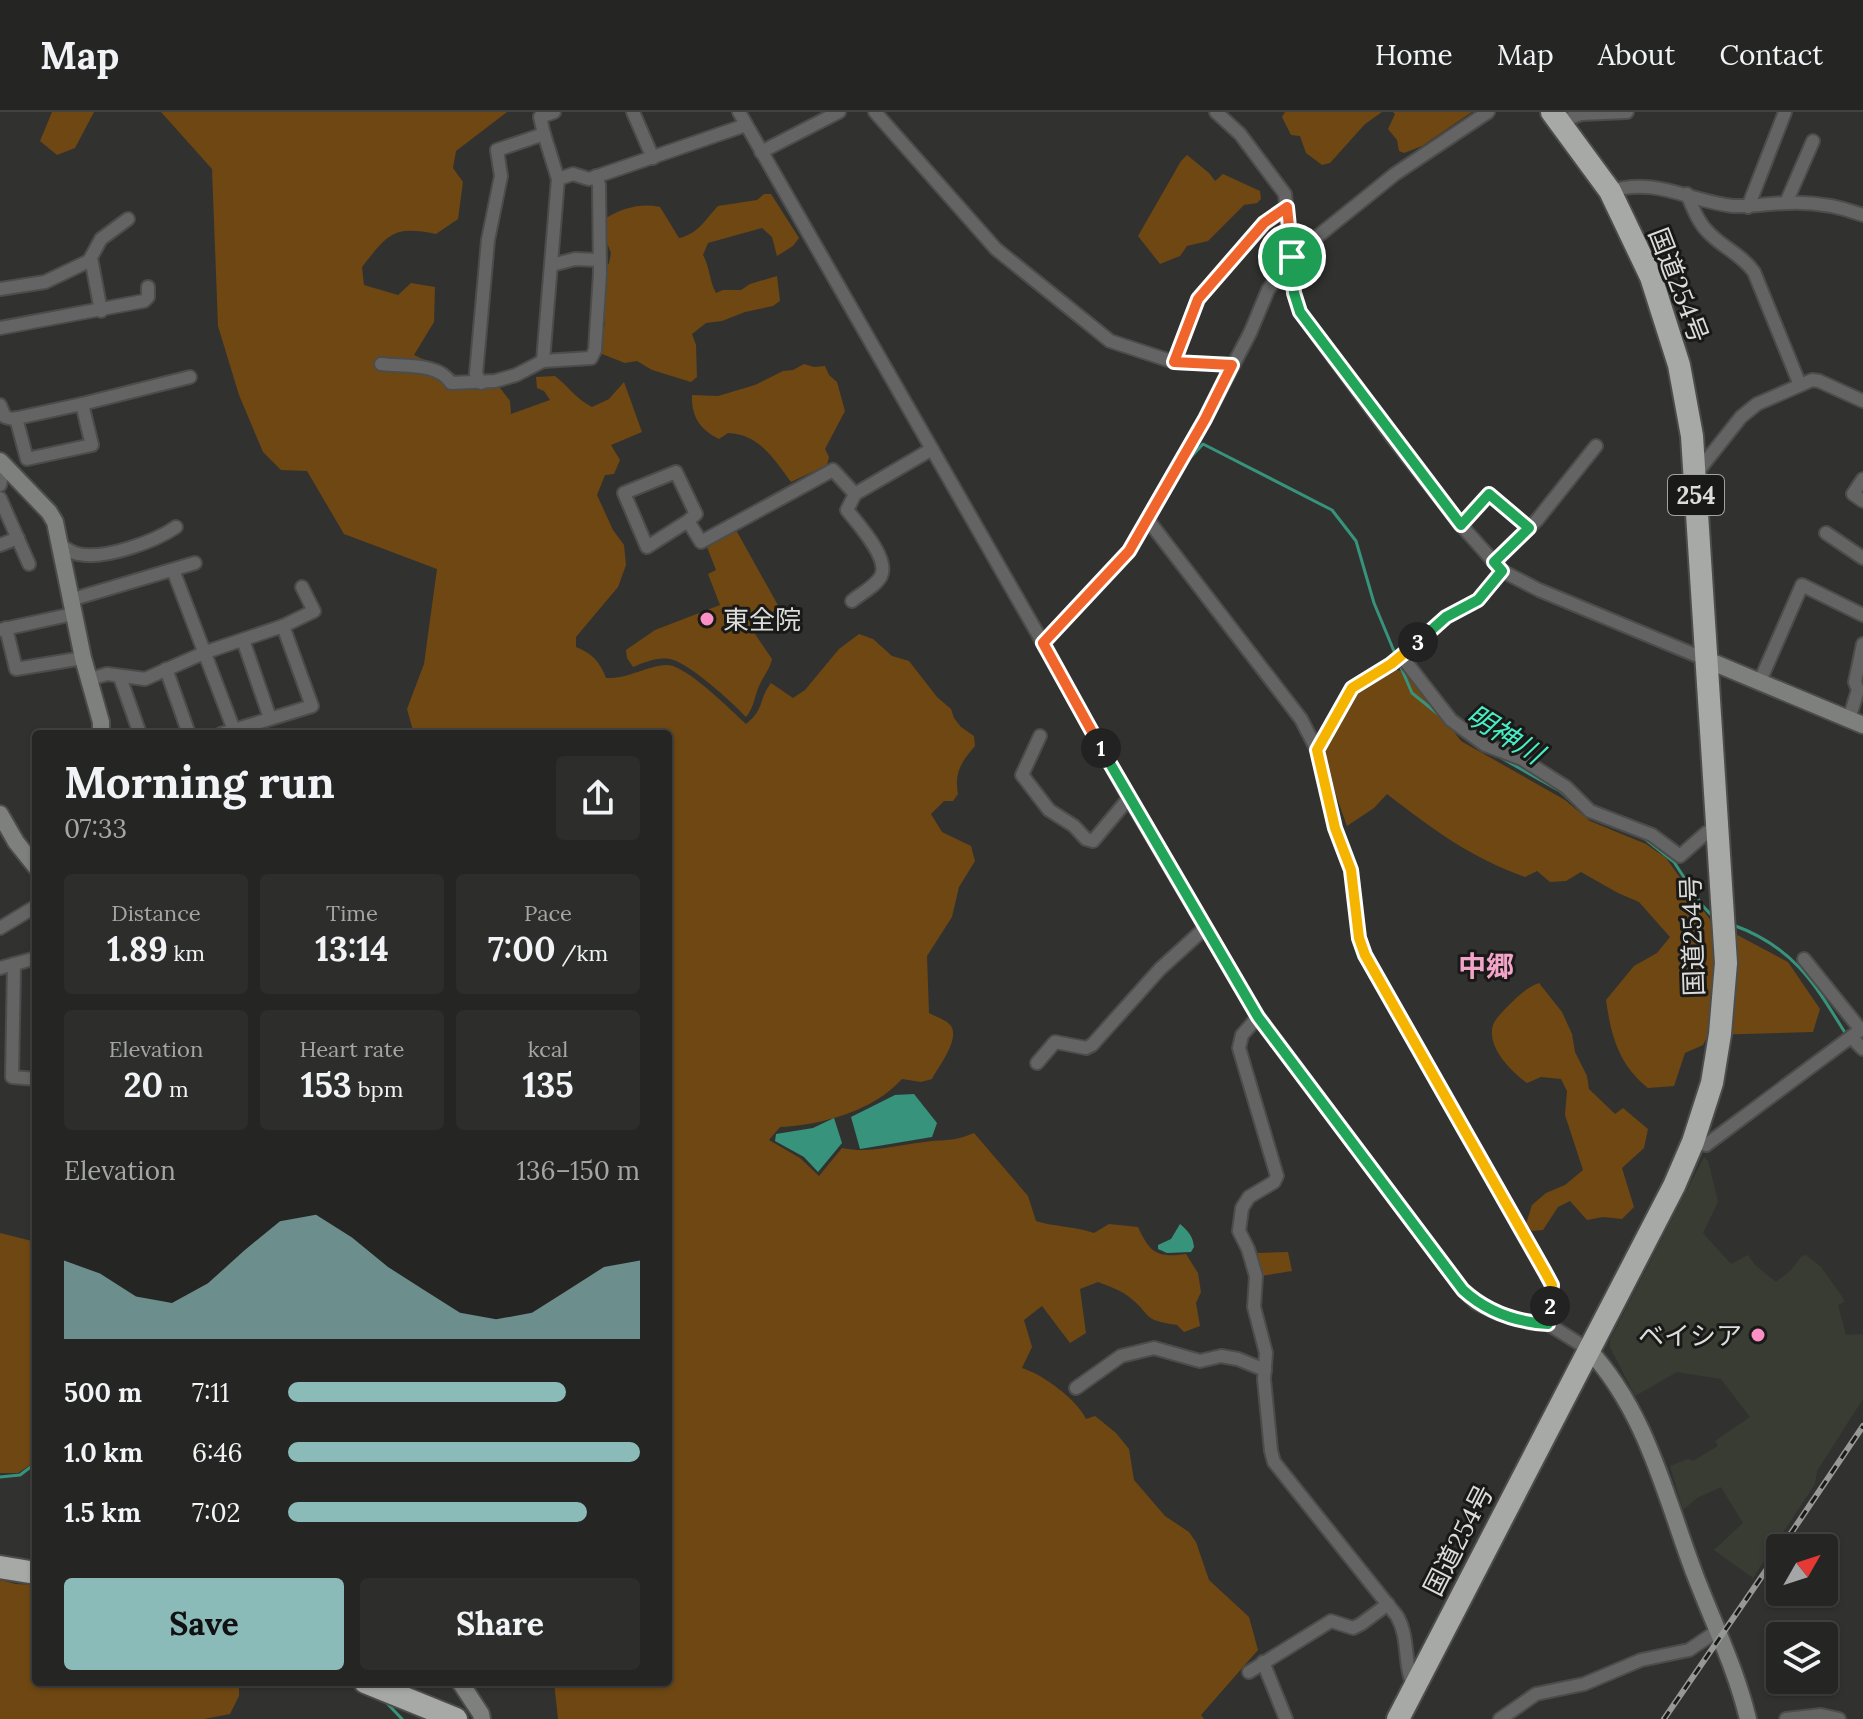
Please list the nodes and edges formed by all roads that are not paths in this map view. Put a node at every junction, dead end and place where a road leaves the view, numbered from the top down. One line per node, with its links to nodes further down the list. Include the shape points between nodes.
1 (554, 112): 12 (street, via 540,117)
2 (633, 112): 15 (street)
3 (739, 112): 11 (street)
4 (839, 112): 14 (street)
5 (875, 112): 34 (street, via 1012,263 1110,341)
6 (1216, 112): 21 (street, via 1272,174)
7 (1488, 112): 25 (street, via 1395,174)
8 (1627, 112): 10 (street)
9 (1785, 112): 22 (street)
10 (1556, 117): 18 (highway, 国道254号 / 254)
11 (746, 125): 14 (street); 15 (street)
12 (544, 134): 17 (street); 38 (street, via 497,150 501,176 488,240 476,374)
13 (1813, 141): 20 (street)
14 (761, 152): 45 (street)
15 (653, 158): 16 (street)
16 (596, 176): 17 (street); 27 (street)
17 (558, 179): 28 (street)
18 (1610, 191): 19 (street, via 1646,186); 47 (highway, 国道254号 / 254, via 1668,324 1687,403)
19 (1687, 194): 22 (street); 39 (street, via 1709,234 1754,272)
20 (1786, 203): 22 (street); 23 (street, via 1838,206)
21 (1287, 207): 25 (street); 34 (street, via 1264,223 1198,299)
22 (1748, 207)
23 (1863, 215)
24 (128, 219): 26 (street, via 101,239)
25 (1292, 257): 36 (street, via 1268,290); 56 (street, via 1300,312)
26 (91, 258): 30 (street, via 45,282); 31 (street)
27 (598, 260): 28 (street); 33 (street, via 591,358)
28 (552, 265): 33 (street)
29 (148, 287): 31 (street, via 144,301)
30 (0, 289)
31 (101, 311): 32 (street)
32 (0, 328)
33 (543, 361): 38 (street, via 516,375)
34 (1174, 362): 36 (street)
35 (381, 364): 38 (street, via 422,367 451,383)
36 (1232, 365): 54 (street)
37 (190, 377): 41 (street)
38 (481, 383)
39 (1800, 385): 40 (street, via 1819,381); 47 (street, via 1741,417)
40 (1863, 401)
41 (82, 404): 43 (street); 43 (street, via 92,445 27,459)
42 (0, 405): 43 (street, via 5,417)
43 (16, 418)
44 (1596, 446): 58 (street)
45 (932, 449): 50 (street); 75 (street)
46 (2, 463): 49 (street); 62 (street, via 49,512)
47 (1695, 475): 79 (highway, 国道254号 / 254)
48 (1863, 479): 52 (street, via 1853,494)
49 (0, 485)
50 (855, 494): 55 (street, via 833,470 701,542); 69 (street, via 847,510 883,568 880,578)
51 (0, 498): 53 (street)
52 (1863, 501)
53 (4, 516): 60 (street)
54 (1148, 520): 75 (street, via 1129,551); 93 (street, via 1301,719)
55 (688, 521): 55 (street, via 647,547 624,493 676,472 696,514)
56 (1461, 525): 58 (street, via 1489,494); 66 (street)
57 (176, 527): 62 (street, via 147,542 90,556)
58 (1529, 528): 66 (street)
59 (1826, 533): 63 (street)
60 (18, 538): 61 (street); 65 (street)
61 (0, 545)
62 (62, 546): 70 (street)
63 (1863, 558)
64 (195, 563): 67 (street)
65 (29, 564)
66 (1498, 567): 79 (street, via 1539,590); 80 (street, via 1478,600 1446,617)
67 (173, 570): 70 (street); 77 (street)
68 (302, 587): 72 (street, via 314,611)
69 (852, 601)
70 (72, 607): 73 (street); 78 (street)
71 (1863, 615): 84 (street, via 1802,585)
72 (283, 626): 74 (street); 85 (street, via 312,706)
73 (3, 629): 78 (street, via 16,669)
74 (243, 640): 77 (street); 85 (street)
75 (1043, 643): 94 (street)
76 (1863, 644): 86 (street, via 1855,682)
77 (206, 652): 81 (street); 90 (street)
78 (83, 658): 83 (street)
79 (1705, 659): 84 (street); 96 (highway, 国道254号 / 254)
80 (1397, 660): 93 (street, via 1352,688); 96 (street, via 1451,720 1485,745 1522,759 1555,780 1590,811 1652,835 1680,856)
81 (166, 669): 82 (street, via 145,679); 89 (street)
82 (120, 677): 83 (street); 88 (street)
83 (90, 679): 87 (street)
84 (1760, 681): 86 (street)
85 (270, 718): 91 (street)
86 (1856, 722)
87 (101, 730)
88 (139, 730)
89 (188, 730)
90 (227, 730)
91 (234, 730)
92 (1040, 736): 94 (street, via 1022,775 1049,810 1086,839 1093,841)
93 (1317, 750): 111 (street, via 1351,870 1365,955 1552,1285)
94 (1129, 798): 100 (street)
95 (0, 814): 97 (street)
96 (1715, 828): 110 (highway, 国道254号 / 254, via 1724,992 1717,1058)
97 (32, 862)
98 (32, 909): 99 (street)
99 (0, 928)
100 (1205, 928): 105 (street); 108 (street, via 1092,1045 1055,1042)
101 (32, 959): 103 (street)
102 (1804, 959): 106 (street)
103 (14, 964): 104 (street); 109 (street, via 12,1077)
104 (0, 968)
105 (1258, 1017): 111 (street, via 1463,1290 1497,1313); 113 (street, via 1242,1035 1239,1048 1277,1176 1249,1197 1239,1231 1256,1276 1254,1307)
106 (1858, 1032): 107 (street); 110 (street, via 1706,1145)
107 (1863, 1049)
108 (1037, 1063)
109 (32, 1079)
110 (1693, 1142): 112 (highway, 国道254号 / 254)
111 (1548, 1324): 112 (street)
112 (1588, 1349): 118 (street, via 1610,1372 1655,1459); 123 (highway, 国道254号 / 254)
113 (1265, 1370): 114 (street, via 1238,1359 1200,1361 1154,1348 1121,1356); 117 (street, via 1274,1462)
114 (1076, 1388)
115 (0, 1567): 116 (highway)
116 (32, 1572)
117 (1388, 1604): 119 (street, via 1353,1628 1336,1621 1320,1626); 123 (street, via 1405,1630)
118 (1717, 1631): 128 (street, via 1689,1650 1536,1694); 129 (street)
119 (1263, 1662): 120 (street); 126 (street)
120 (1249, 1672)
121 (376, 1686): 124 (highway)
122 (463, 1686): 125 (street)
123 (1414, 1688): 127 (highway, 国道254号 / 254)
124 (456, 1719)
125 (482, 1719)
126 (1286, 1719)
127 (1398, 1719)
128 (1500, 1719)
129 (1748, 1719)
130 (1786, 1719): 131 (street)
131 (1839, 1719)

